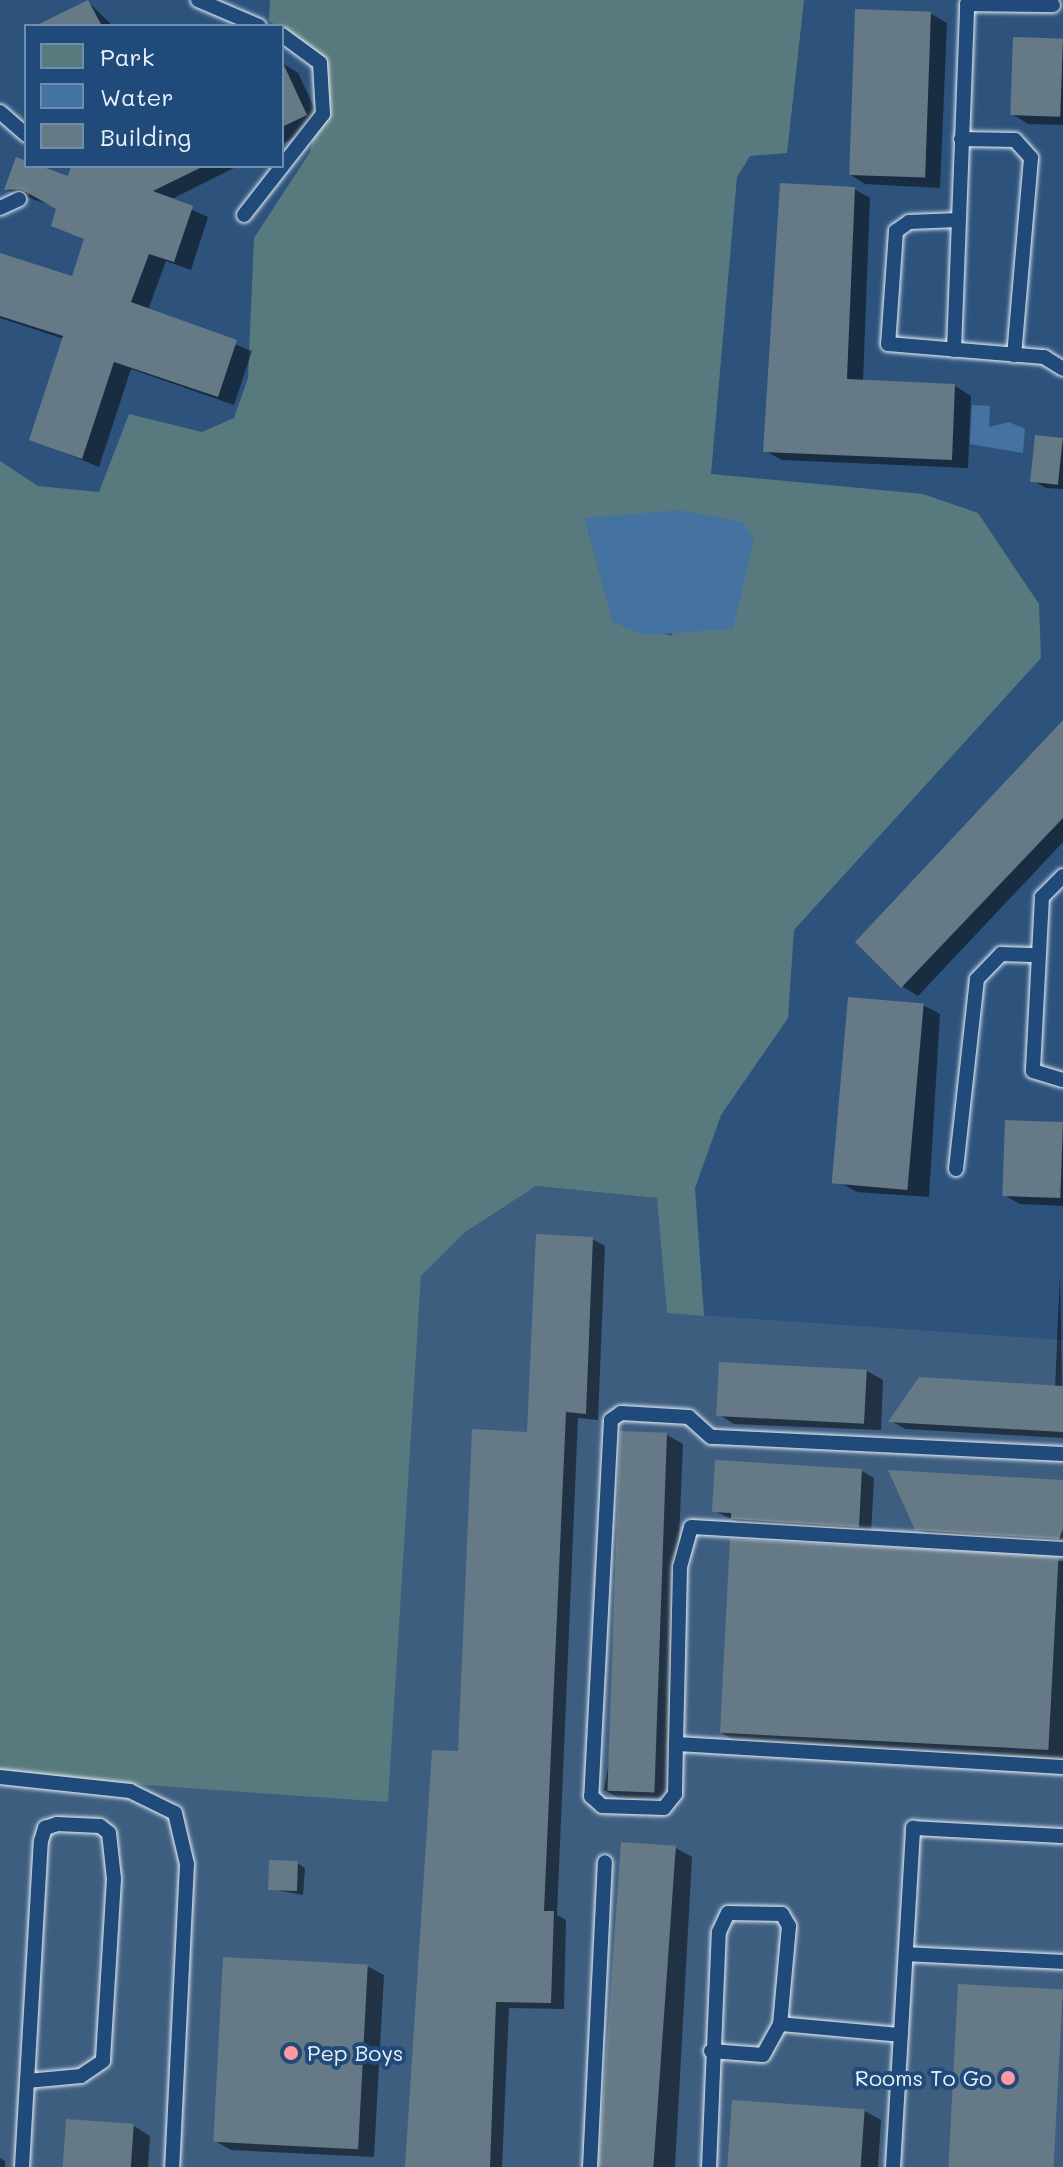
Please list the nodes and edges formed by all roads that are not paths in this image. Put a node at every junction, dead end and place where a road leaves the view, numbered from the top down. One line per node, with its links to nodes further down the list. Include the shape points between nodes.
1 (198, 0): 3 (lane)
2 (1053, 5): 7 (lane, via 967,4)
3 (254, 24)
4 (284, 36): 8 (lane, via 320,63 323,114)
5 (0, 112): 6 (lane)
6 (24, 133)
7 (961, 139): 13 (lane); 15 (lane, via 1015,140 1031,158)
8 (284, 164)
9 (281, 168): 12 (lane)
10 (19, 199): 11 (lane)
11 (0, 208)
12 (244, 215)
13 (958, 220): 14 (lane); 14 (lane, via 909,222 896,231 888,344)
14 (954, 350): 15 (lane)
15 (1014, 355): 16 (lane, via 1044,357)
16 (1063, 369)
17 (1063, 876): 18 (lane, via 1042,897)
18 (1038, 955): 19 (lane, via 1033,1071); 20 (lane, via 1001,954 977,979)
19 (1063, 1080)
20 (956, 1169)
21 (1063, 1454): 23 (lane, via 711,1437 689,1417 621,1413 611,1420 591,1796 602,1806 664,1808 675,1794)
22 (1063, 1549): 23 (lane, via 691,1527 680,1567)
23 (676, 1744): 24 (lane)
24 (1063, 1767)
25 (0, 1777): 35 (lane, via 130,1791 175,1813 187,1864)
26 (1063, 1836): 28 (lane, via 913,1828)
27 (605, 1862): 36 (lane)
28 (906, 1954): 29 (lane); 31 (lane)
29 (1063, 1962)
30 (780, 2024): 31 (lane); 32 (lane, via 763,2055); 32 (lane, via 789,1926 782,1914 728,1913 719,1932)
31 (901, 2035): 38 (lane)
32 (711, 2051): 37 (lane)
33 (27, 2081): 33 (lane, via 41,1841 45,1828 57,1824 100,1826 109,1833 114,1879 103,2061 81,2076); 34 (lane)
34 (22, 2167)
35 (172, 2167)
36 (590, 2167)
37 (709, 2167)
38 (893, 2167)

